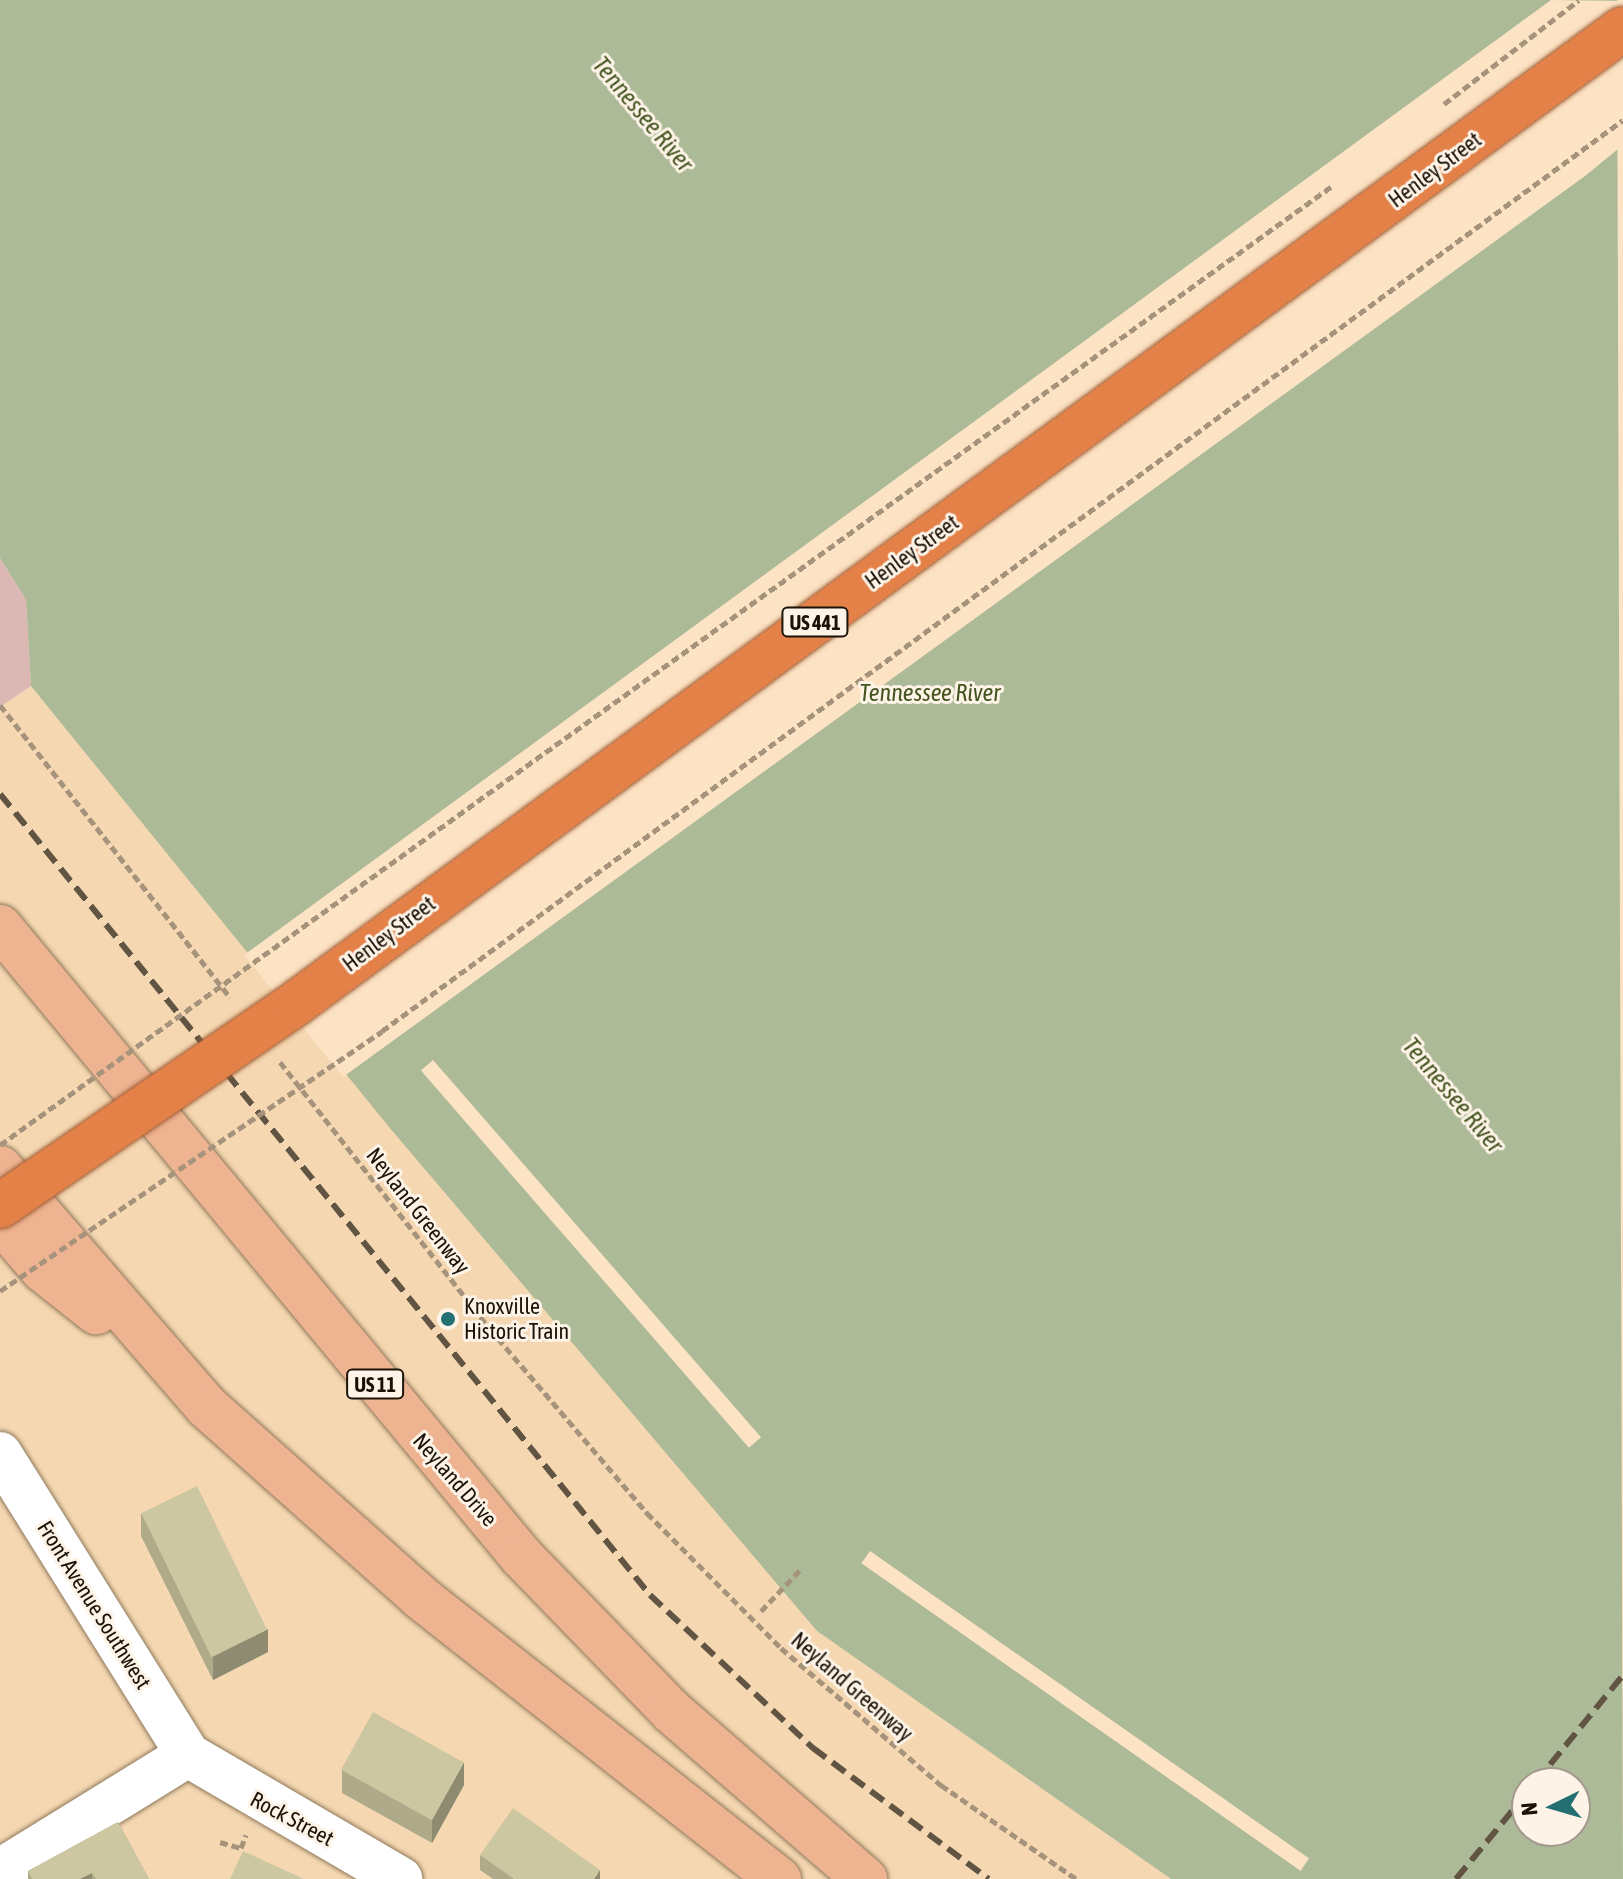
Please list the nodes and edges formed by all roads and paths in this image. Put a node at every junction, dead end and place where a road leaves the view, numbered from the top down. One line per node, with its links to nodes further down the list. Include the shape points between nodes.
1 (1579, 0): 3 (path, bridge)
2 (1623, 29): 12 (highway, Henley Street / US 441, bridge, via 295,1004)
3 (1440, 107)
4 (1623, 120): 14 (path, bridge, via 382,1031)
5 (1338, 182): 10 (path, bridge)
6 (0, 705): 8 (path)
7 (0, 927): 25 (main road, Neyland Drive / US 11, via 522,1557 671,1711)
8 (235, 1005)
9 (275, 1055): 26 (path, Neyland Greenway, via 490,1329 647,1513 781,1648 941,1785)
10 (0, 1145)
11 (0, 1168): 15 (main road)
12 (0, 1206)
13 (0, 1220): 15 (main road, via 43,1270)
14 (0, 1291)
15 (159, 1358): 24 (main road, via 420,1597)
16 (0, 1454): 19 (street, Front Avenue Southwest)
17 (801, 1569): 18 (path)
18 (761, 1611)
19 (188, 1755): 22 (street); 23 (street, Rock Street)
20 (220, 1842): 21 (path)
21 (241, 1848)
22 (0, 1871)
23 (400, 1879)
24 (779, 1879)
25 (865, 1879)
26 (1076, 1879)

